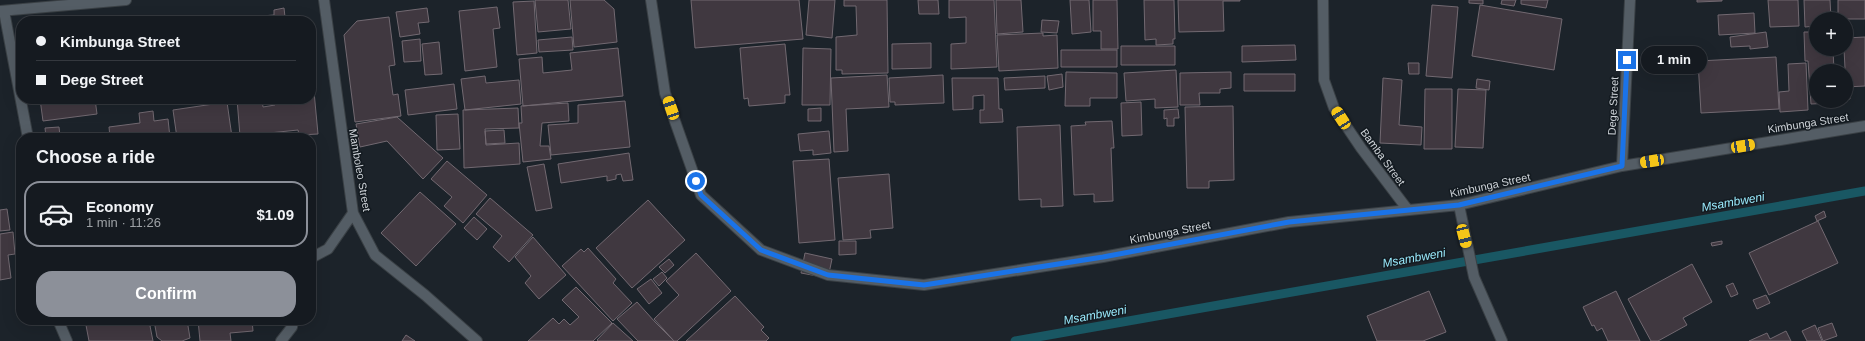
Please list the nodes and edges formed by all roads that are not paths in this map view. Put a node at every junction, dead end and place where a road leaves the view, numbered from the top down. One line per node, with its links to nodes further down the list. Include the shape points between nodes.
1 (126, 0): 6 (street)
2 (324, 0): 14 (street, Mamboleo Street)
3 (651, 0): 13 (street, Kimbunga Street, via 665,93 701,195 761,250 828,275 924,285 1103,257 1289,222)
4 (1323, 0): 13 (street, Bamba Street, via 1324,80 1334,108)
5 (1630, 0): 11 (street, Dege Street)
6 (2, 11): 7 (street)
7 (16, 79)
8 (21, 104): 10 (street)
9 (1865, 126): 11 (street, Kimbunga Street)
10 (27, 133)
11 (1622, 166): 12 (street, Kimbunga Street)
12 (1459, 205): 13 (street, Kimbunga Street); 21 (street, via 1474,277)
13 (1408, 210)
14 (353, 213): 15 (street, via 328,249); 20 (street, Mamboleo Street, via 375,255)
15 (316, 255)
16 (60, 325): 18 (street)
17 (292, 325): 19 (street)
18 (67, 341)
19 (281, 341)
20 (476, 341)
21 (1502, 341)

